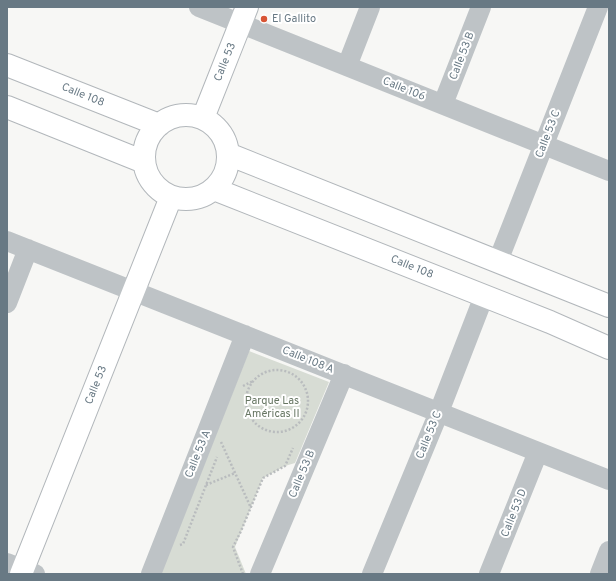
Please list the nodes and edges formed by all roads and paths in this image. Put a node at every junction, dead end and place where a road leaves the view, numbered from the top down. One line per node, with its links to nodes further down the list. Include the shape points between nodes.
1 (199, 7): 5 (street, Calle 106)
2 (370, 7): 7 (street)
3 (481, 7): 8 (street, Calle 53 B)
4 (598, 7): 12 (street, Calle 53 C)
5 (244, 15): 7 (street, Calle 106); 10 (main road, Calle 53)
6 (7, 65): 11 (main road, Calle 108)
7 (347, 66): 8 (street, Calle 106)
8 (443, 104): 12 (street, Calle 106)
9 (7, 107): 14 (main road)
10 (203, 118): 11 (main road, via 180,115 169,118); 13 (main road, via 216,126 225,139)
11 (159, 125): 14 (main road, via 150,135 145,148)
12 (544, 145): 15 (street, Calle 106); 20 (street, Calle 53 C)
13 (228, 154): 16 (main road, via 225,173); 20 (main road)
14 (144, 162): 17 (main road, via 153,183)
15 (609, 171)
16 (214, 189): 17 (main road, via 201,197); 22 (main road, Calle 108)
17 (171, 197): 21 (main road, Calle 53)
18 (7, 241): 19 (street, Calle 108 A)
19 (28, 249): 21 (street, Calle 108 A); 23 (street)
20 (498, 261): 24 (main road)
21 (134, 290): 25 (street, Calle 108 A); 44 (main road, Calle 53)
22 (484, 296): 26 (main road, Calle 108); 30 (street, Calle 53 C)
23 (7, 303)
24 (609, 306)
25 (245, 335): 27 (street, Calle 108 A); 32 (street, Calle 53 A)
26 (609, 348)
27 (344, 374): 30 (street, Calle 108 A); 47 (street, Calle 53 B)
28 (253, 381): 29 (path, via 244,385); 31 (path, via 246,400 252,420 259,427 278,433); 31 (path, via 261,374 276,370 291,373 299,379 305,388 308,408)
29 (241, 393)
30 (438, 412): 36 (street, Calle 108 A); 48 (street, Calle 53 C)
31 (297, 425): 33 (path)
32 (218, 428): 35 (path); 35 (path); 40 (street, Calle 53 A)
33 (302, 429)
34 (296, 442): 41 (path, via 285,466 263,478)
35 (222, 443): 37 (path); 39 (path)
36 (538, 452): 38 (street, Calle 108 A); 49 (street, Calle 53 D)
37 (235, 473): 39 (path); 41 (path)
38 (609, 480)
39 (206, 485): 40 (path); 42 (path)
40 (183, 494): 45 (street, Calle 53 A)
41 (251, 508): 46 (path, via 232,547)
42 (184, 544)
43 (609, 551): 50 (street)
44 (21, 570)
45 (151, 574)
46 (243, 574)
47 (260, 574)
48 (372, 574)
49 (489, 574)
50 (600, 574)

